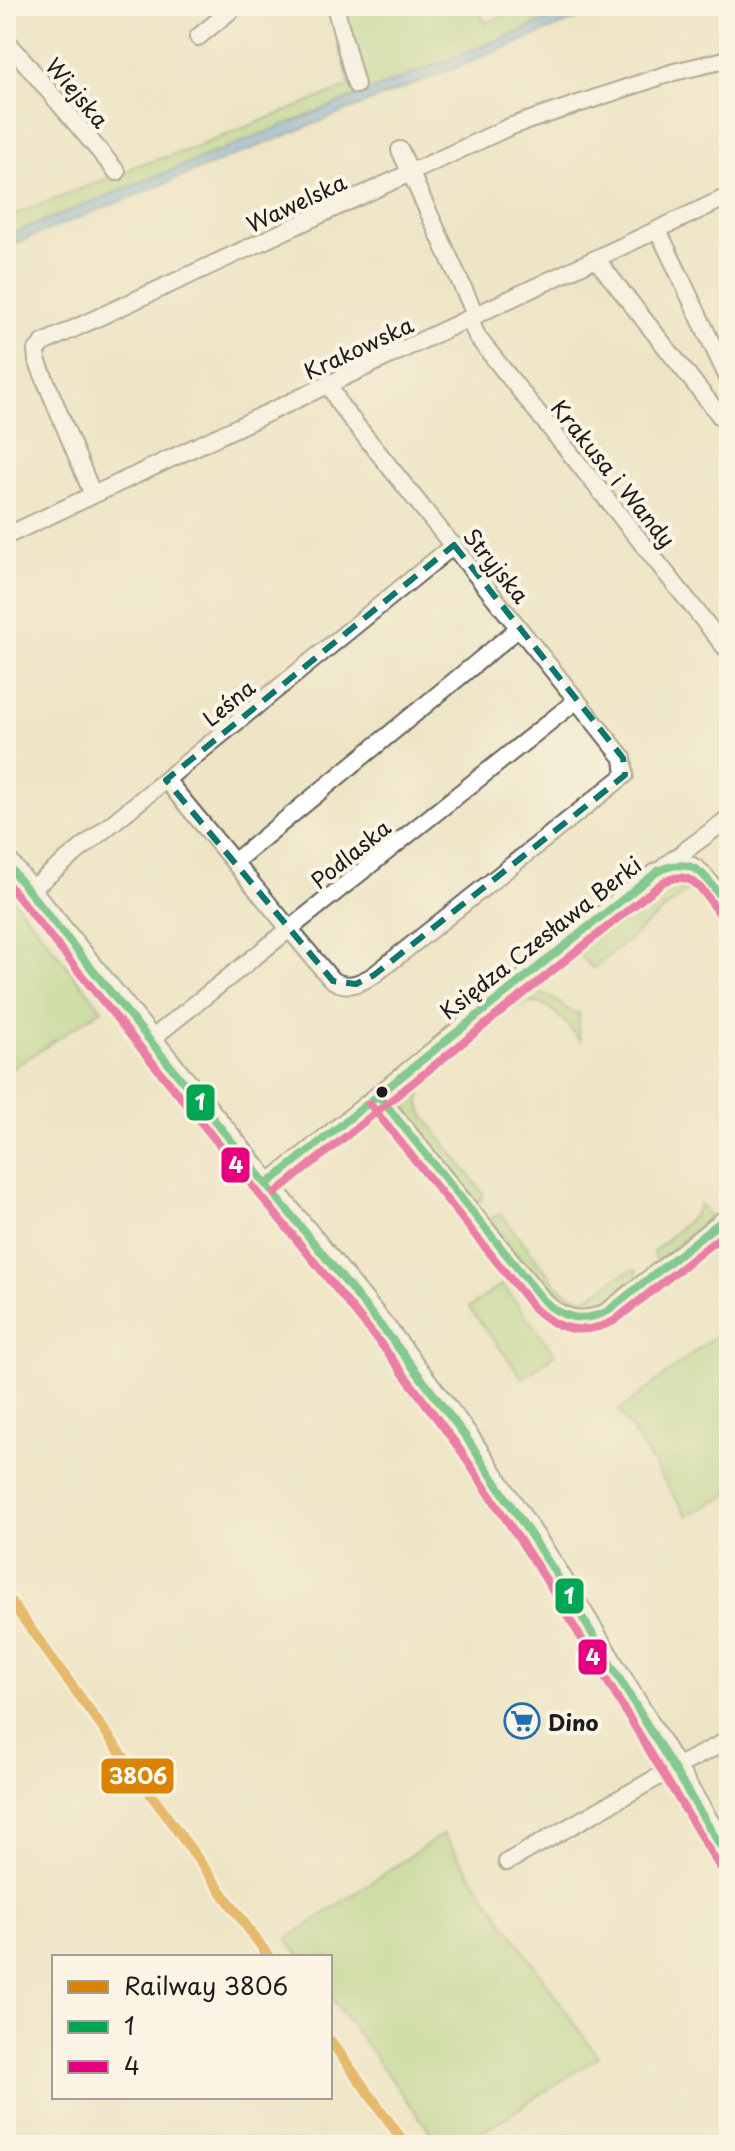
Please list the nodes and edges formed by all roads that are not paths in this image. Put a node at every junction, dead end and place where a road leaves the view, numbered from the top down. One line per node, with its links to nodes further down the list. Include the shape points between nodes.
1 (236, 6): 3 (street)
2 (335, 6): 6 (street)
3 (198, 37)
4 (6, 40): 8 (street, Wiejska)
5 (729, 59): 9 (street, Wawelska, via 509,127)
6 (356, 85)
7 (400, 150): 9 (street, Krakusa i Wandy)
8 (117, 172)
9 (410, 173): 13 (street, Krakusa i Wandy); 17 (street, Wawelska, via 43,343 37,360)
10 (729, 196): 11 (street, Krakowska)
11 (658, 230): 12 (street, Krakowska); 14 (street)
12 (596, 259): 13 (street, Krakowska); 16 (street)
13 (472, 318): 15 (street, Krakowska); 21 (street, Krakusa i Wandy, via 478,338)
14 (729, 380)
15 (329, 384): 17 (street, Krakowska); 19 (street, Stryjska, via 340,405)
16 (726, 421)
17 (93, 495): 18 (street, Krakowska)
18 (6, 536)
19 (454, 545): 20 (street, Stryjska); 23 (street, Leśna)
20 (519, 628): 22 (street, Stryjska); 25 (street)
21 (729, 652)
22 (577, 700): 30 (street, Podlaska); 30 (street, Stryjska, via 623,758 625,775 362,982 333,981)
23 (166, 780): 25 (street); 28 (street, Leśna)
24 (729, 818): 27 (street)
25 (234, 862): 30 (street)
26 (6, 863): 28 (main road)
27 (663, 868): 29 (street, Księdza Czesława Berki, via 677,863 697,869); 32 (street, Księdza Czesława Berki)
28 (29, 891): 31 (main road)
29 (729, 907)
30 (289, 931): 31 (street, Podlaska)
31 (150, 1040): 33 (main road)
32 (378, 1095): 33 (street, Księdza Czesława Berki); 34 (street, via 543,1300 569,1318 587,1320 608,1311)
33 (266, 1185): 36 (main road, via 466,1437)
34 (729, 1215)
35 (729, 1740): 36 (street)
36 (674, 1768): 37 (main road); 38 (street)
37 (729, 1860)
38 (507, 1862)

